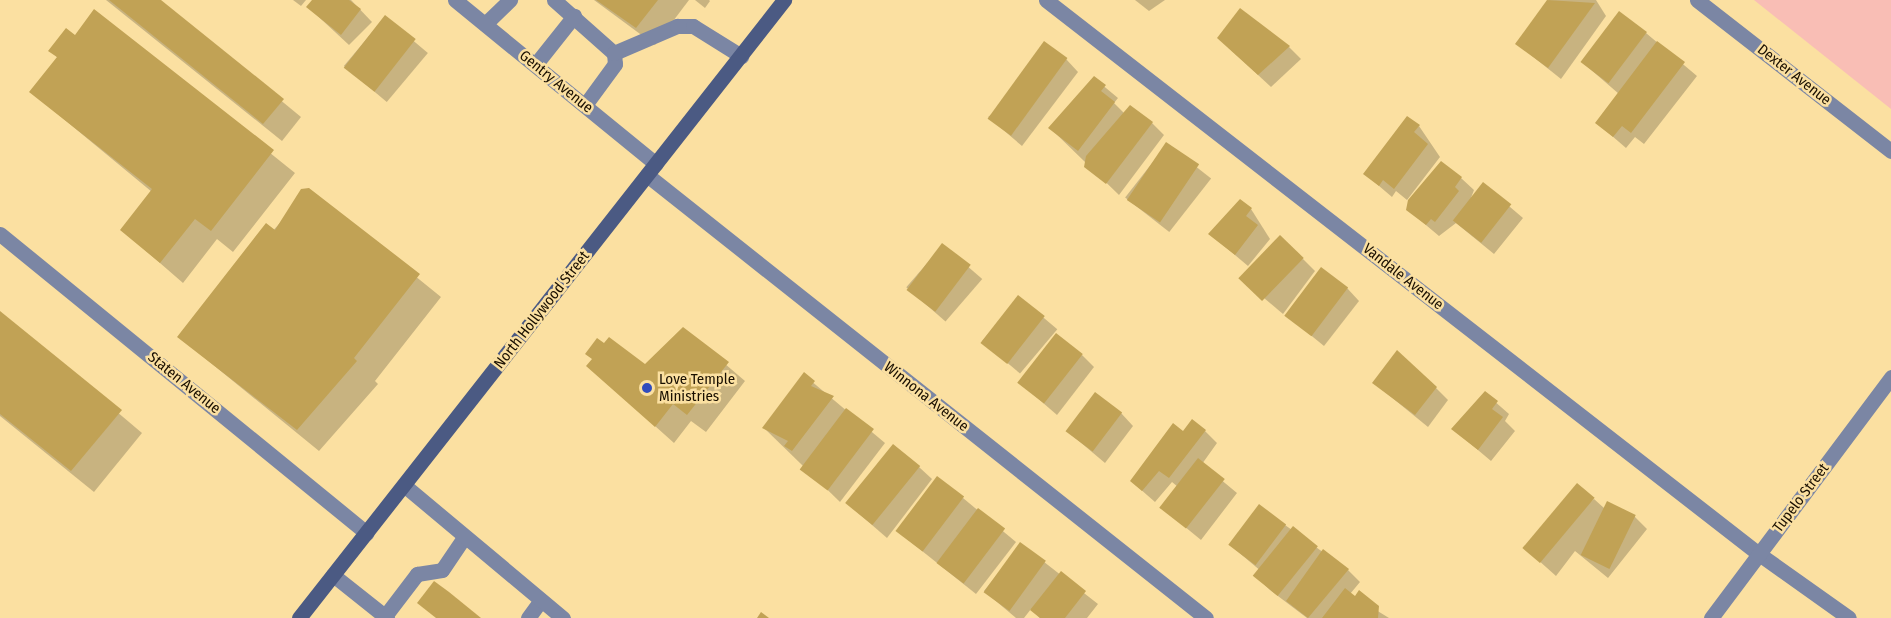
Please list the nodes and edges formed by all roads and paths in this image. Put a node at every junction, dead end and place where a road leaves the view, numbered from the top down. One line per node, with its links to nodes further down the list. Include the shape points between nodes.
1 (455, 0): 8 (street, Gentry Avenue)
2 (510, 0): 8 (street)
3 (554, 0): 7 (street)
4 (784, 0): 10 (main road, North Hollywood Street)
5 (1046, 0): 20 (street, Vandale Avenue)
6 (1697, 0): 13 (street, Dexter Avenue)
7 (574, 16): 9 (street); 11 (street)
8 (485, 24): 11 (street, Gentry Avenue)
9 (614, 53): 10 (street, via 677,26 693,26); 12 (street, via 615,64)
10 (741, 56): 14 (main road, North Hollywood Street)
11 (536, 64): 12 (street, Gentry Avenue)
12 (585, 105): 14 (street, Gentry Avenue)
13 (1891, 151)
14 (651, 170): 17 (main road, North Hollywood Street); 27 (street, Winnona Avenue)
15 (0, 234): 18 (street, Staten Avenue)
16 (1891, 377): 20 (street, Tupelo Street)
17 (405, 486): 18 (main road, North Hollywood Street); 19 (street)
18 (368, 532): 21 (main road, North Hollywood Street)
19 (463, 539): 22 (street); 23 (street, via 442,570 417,574)
20 (1759, 554): 28 (street, Tupelo Street); 29 (street, Vandale Avenue)
21 (333, 576): 23 (street); 24 (main road, North Hollywood Street)
22 (541, 600): 25 (street); 26 (street)
23 (386, 617)
24 (299, 618)
25 (528, 618)
26 (563, 618)
27 (1206, 618)
28 (1710, 618)
29 (1849, 618)

